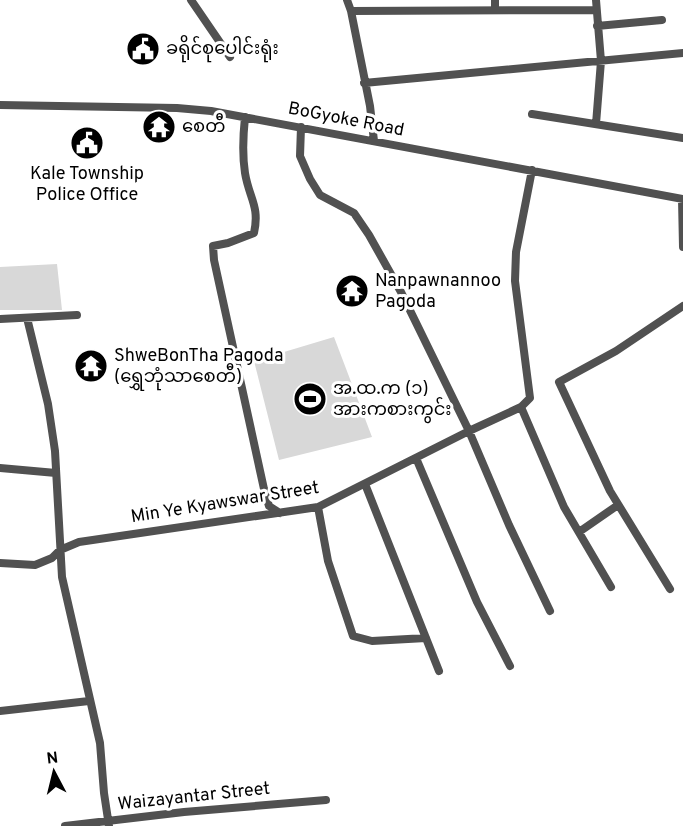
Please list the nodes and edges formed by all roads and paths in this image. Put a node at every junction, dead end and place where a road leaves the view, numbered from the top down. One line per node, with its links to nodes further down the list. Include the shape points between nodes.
1 (191, 0): 11 (street)
2 (347, 0): 7 (street)
3 (495, 0): 5 (street)
4 (596, 0): 6 (street)
5 (495, 10): 6 (street); 7 (street)
6 (596, 10): 9 (street)
7 (351, 11): 13 (street)
8 (662, 20): 9 (street)
9 (597, 26): 12 (street)
10 (683, 52): 12 (street)
11 (230, 57)
12 (601, 61): 13 (street); 17 (street)
13 (364, 83): 20 (street)
14 (0, 105): 16 (street, BoGyoke Road, via 177,108)
15 (532, 114): 17 (street)
16 (245, 117): 18 (street, BoGyoke Road); 36 (street, via 242,146 245,176 257,218 254,233 213,246 264,489 269,506)
17 (596, 124): 19 (street)
18 (301, 127): 20 (street, BoGyoke Road); 29 (street, via 300,156 310,179 320,195 354,213 369,235)
19 (683, 138)
20 (374, 141): 21 (street, BoGyoke Road)
21 (532, 170): 22 (street, BoGyoke Road); 28 (street, via 516,252 515,281 530,398)
22 (682, 199): 23 (street)
23 (683, 247)
24 (683, 306): 34 (street, via 616,351 559,382)
25 (77, 315): 26 (street)
26 (27, 318): 27 (street); 32 (street, via 48,404)
27 (0, 319)
28 (521, 408): 29 (street, Min Ye Kyawswar Street); 37 (street)
29 (469, 431): 30 (street, Min Ye Kyawswar Street); 42 (street)
30 (416, 458): 33 (street, Min Ye Kyawswar Street); 44 (street, via 477,603)
31 (0, 468): 32 (street)
32 (56, 473): 38 (street)
33 (365, 484): 35 (street, Min Ye Kyawswar Street); 43 (street)
34 (618, 505): 37 (street); 41 (street)
35 (318, 507): 36 (street, Min Ye Kyawswar Street); 43 (street, via 328,561 353,636 372,641)
36 (280, 513): 38 (street, Min Ye Kyawswar Street, via 79,542)
37 (579, 532): 40 (street)
38 (60, 550): 39 (street, Min Ye Kyawswar Street, via 36,565); 46 (street, via 62,577)
39 (0, 563)
40 (611, 587)
41 (670, 589)
42 (550, 611)
43 (426, 638): 45 (street)
44 (510, 666)
45 (439, 671)
46 (89, 701): 47 (street); 49 (street, via 100,743)
47 (0, 711)
48 (326, 800): 49 (street, Waizayantar Street, via 184,812)
49 (109, 823): 50 (street, Waizayantar Street)
50 (65, 826)

